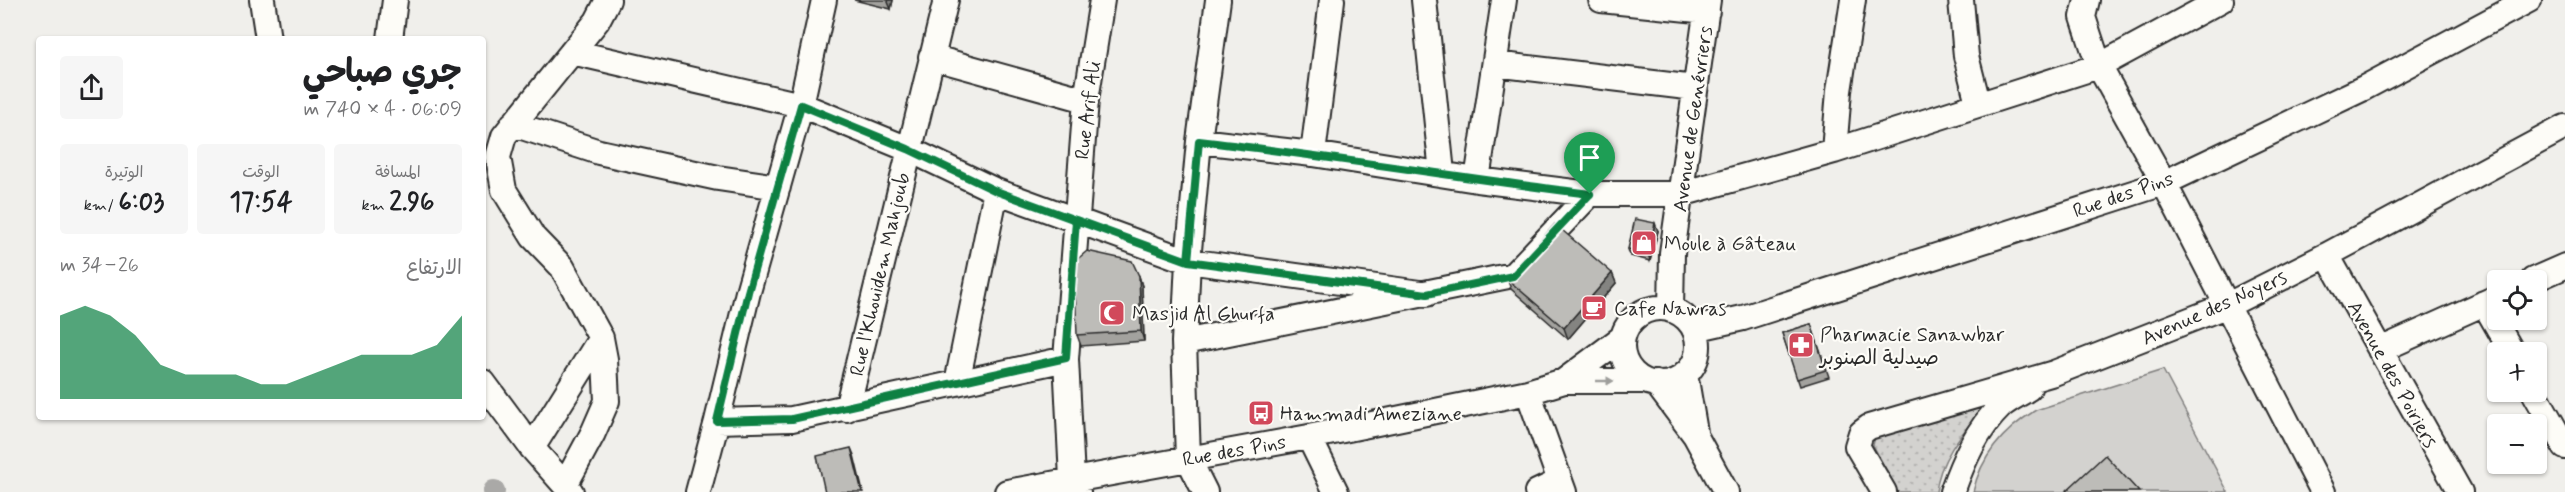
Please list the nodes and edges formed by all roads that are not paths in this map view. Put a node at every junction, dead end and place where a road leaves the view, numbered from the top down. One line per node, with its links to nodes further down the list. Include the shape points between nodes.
1 (262, 0): 18 (street)
2 (395, 0): 19 (street)
3 (608, 0): 20 (street)
4 (824, 0): 27 (street)
5 (946, 0): 21 (street, Rue l'Khouidem Mahjoub)
6 (1102, 0): 25 (street, Rue Arif Ali)
7 (1218, 0): 30 (street)
8 (1332, 0): 33 (street)
9 (1424, 0): 34 (street)
10 (1504, 0): 22 (street)
11 (1601, 0): 17 (street)
12 (1853, 0): 32 (street)
13 (1961, 0): 26 (street, via 1966,56)
14 (2087, 0): 23 (street, via 2083,17)
15 (2221, 0): 23 (street)
16 (2529, 0): 36 (street, Rue des Pins, via 2364,88)
17 (1708, 6): 24 (street, Avenue de Genévriers)
18 (268, 36)
19 (390, 36)
20 (572, 52): 27 (street); 28 (street)
21 (931, 57): 25 (street); 31 (street, Rue l'Khouidem Mahjoub)
22 (1496, 64): 24 (street); 35 (street)
23 (2099, 66): 26 (street); 36 (street)
24 (1695, 88): 40 (street, Avenue de Genévriers)
25 (1086, 100): 41 (street, Rue Arif Ali)
26 (1978, 103): 32 (street)
27 (801, 105): 31 (street); 37 (street)
28 (513, 124): 37 (street, via 599,152); 52 (street, via 504,136 498,157 504,190 533,237 562,267)
29 (2565, 127): 42 (street, Avenue des Noyers)
30 (1199, 141): 33 (street); 43 (street)
31 (908, 149): 38 (street); 64 (street, Rue l'Khouidem Mahjoub)
32 (1834, 151): 40 (street)
33 (1312, 154): 34 (street)
34 (1442, 174): 35 (street)
35 (1477, 180): 39 (street)
36 (2164, 183): 48 (street); 50 (street, Rue des Pins, via 1743,318)
37 (778, 187): 65 (street)
38 (996, 191): 41 (street); 59 (street)
39 (1590, 194): 40 (street); 46 (street, via 1513,276)
40 (1681, 195): 49 (street, Avenue de Genévriers, via 1672,253)
41 (1076, 220): 43 (street); 55 (street, Rue Arif Ali)
42 (2327, 255): 48 (street, Avenue des Noyers); 54 (street, Avenue des Poiriers)
43 (1188, 261): 46 (street); 53 (street)
44 (2565, 266): 45 (street)
45 (2547, 274)
46 (1427, 294): 53 (street)
47 (2487, 302): 54 (street)
48 (2228, 305): 56 (street, Avenue des Noyers); 81 (street)
49 (1671, 310): 50 (street); 51 (street, via 1647,310 1636,316)
50 (1694, 329): 57 (street, via 1696,358)
51 (1623, 337): 58 (street, Rue des Pins); 60 (street, via 1629,367)
52 (601, 338): 69 (street); 72 (street, via 607,401)
53 (1184, 342): 70 (street)
54 (2380, 350): 82 (street, Avenue des Poiriers)
55 (1066, 358): 59 (street); 71 (street, Rue Arif Ali)
56 (2054, 373): 79 (street, Avenue des Noyers, via 1869,427 1858,437 1859,450); 80 (street, via 2002,405 1971,447)
57 (1685, 374): 60 (street, via 1676,380); 66 (street)
58 (1564, 381): 60 (street, Rue des Pins, one-way to 60); 62 (street, Rue des Pins)
59 (957, 382): 64 (street)
60 (1650, 382): 66 (street)
61 (486, 386): 69 (street)
62 (1528, 392): 67 (street, Rue des Pins); 73 (street)
63 (2540, 402): 68 (street)
64 (847, 409): 65 (street, via 792,419)
65 (717, 421): 74 (street)
66 (1695, 435): 78 (street)
67 (1309, 437): 70 (street, Rue des Pins); 77 (street)
68 (2565, 447)
69 (532, 448): 72 (street)
70 (1188, 458): 71 (street, Rue des Pins); 76 (street)
71 (1075, 486): 75 (street, Rue des Pins)
72 (568, 489)
73 (1553, 489)
74 (698, 492)
75 (1007, 492)
76 (1205, 492)
77 (1336, 492)
78 (1726, 492)
79 (1884, 492)
80 (1952, 492)
81 (2324, 492)
82 (2460, 492)

